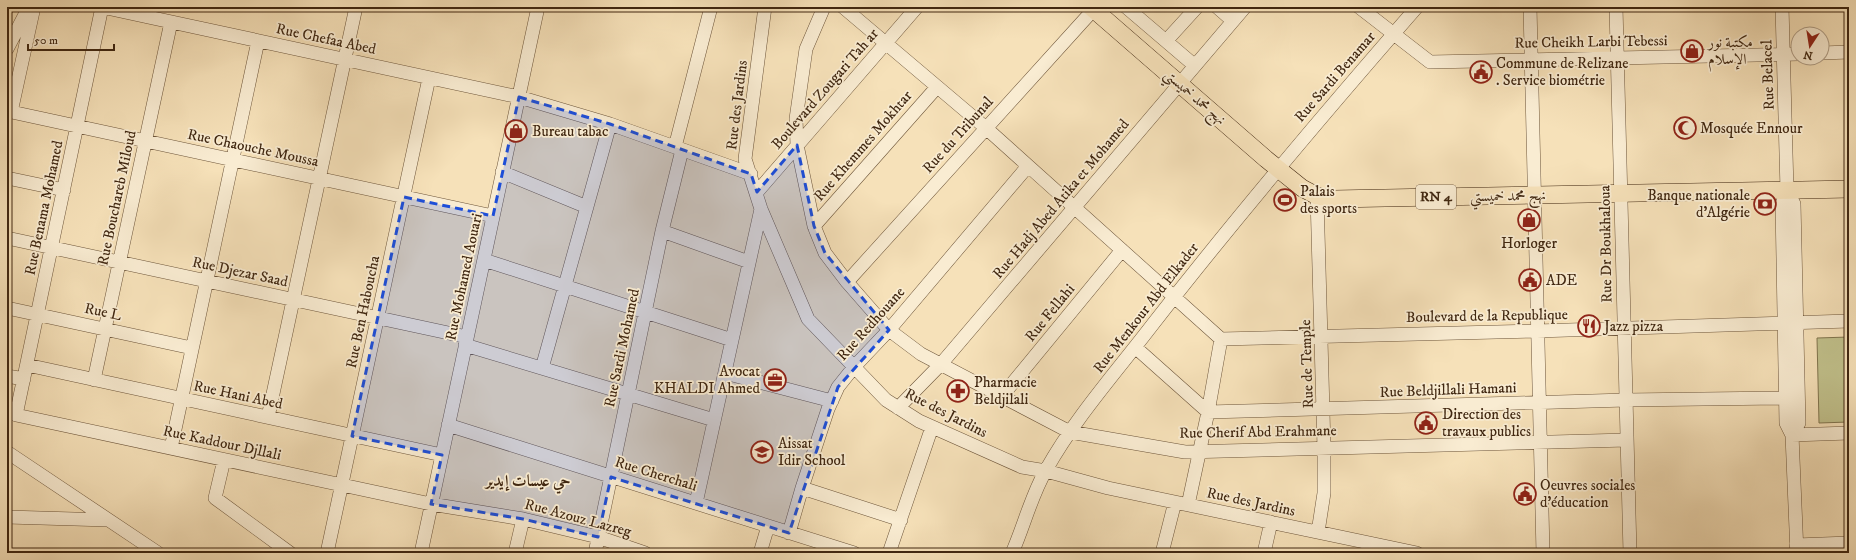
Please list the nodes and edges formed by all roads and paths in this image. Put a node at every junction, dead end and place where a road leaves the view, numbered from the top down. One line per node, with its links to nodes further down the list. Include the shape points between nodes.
1 (29, 7): 28 (street)
2 (34, 7): 41 (street)
3 (102, 7): 21 (street, Rue Chefaa Abed); 43 (street, Rue Benama Mohamed)
4 (356, 7): 34 (street)
5 (538, 7): 40 (street, Rue Mohamed Aouari)
6 (711, 7): 47 (street, Rue Sardi Mohamed)
7 (766, 7): 52 (street, Rue des Jardins, via 746,159)
8 (824, 7): 46 (street, Rue Cherif Abd Erahmane, via 806,48 796,119)
9 (843, 7): 27 (street)
10 (917, 7): 27 (street, Boulevard Zougari Tah ar)
11 (1126, 7): 26 (street)
12 (1197, 7): 26 (street)
13 (1217, 7): 22 (street)
14 (1245, 7): 22 (street, Rue Hadj Abed Atika et Mohamed)
15 (1359, 7): 24 (street, Rue Cheikh Larbi Tebessi)
16 (1417, 7): 24 (street, Rue Sardi Benamar)
17 (1530, 7): 35 (street)
18 (1616, 7): 33 (street, Rue Dr Boukhaloua)
19 (1782, 7): 31 (street, Rue Belacel)
20 (1093, 8): 38 (main road, نهج محمد خميستي / RN 4); 44 (street, Rue du Tribunal)
21 (143, 11): 23 (street, Rue Chefaa Abed)
22 (1233, 21): 36 (street, Rue Hadj Abed Atika et Mohamed)
23 (171, 22): 25 (street, Rue Chefaa Abed); 45 (street, Rue Bouchareb Miloud)
24 (1393, 34): 35 (street, Rue Cheikh Larbi Tebessi, via 1430,62); 50 (street, Rue Sardi Benamar)
25 (258, 41): 34 (street, Rue Chefaa Abed); 48 (street)
26 (1166, 41): 36 (street)
27 (885, 44): 39 (street); 46 (street, Boulevard Zougari Tah ar)
28 (7, 49)
29 (1849, 52): 30 (street)
30 (1830, 53)
31 (1784, 55): 32 (street, Rue Cheikh Larbi Tebessi); 33 (street, Rue Cheikh Larbi Tebessi); 57 (street, Rue Belacel)
32 (1790, 55)
33 (1617, 57): 35 (street, Rue Cheikh Larbi Tebessi); 59 (street, Rue Dr Boukhaloua)
34 (345, 59): 37 (street, Rue Chefaa Abed); 54 (street)
35 (1531, 59): 60 (street)
36 (1194, 65): 38 (street, Rue Hadj Abed Atika et Mohamed)
37 (430, 78): 40 (street, Rue Chefaa Abed); 62 (street, Rue Ben Haboucha)
38 (1179, 83): 50 (main road, نهج محمد خميستي / RN 4); 65 (street, Rue Hadj Abed Atika et Mohamed)
39 (937, 87): 44 (street); 67 (street, Rue Khemmes Mokhtar)
40 (519, 97): 42 (street, Rue Chefaa Abed); 51 (street, Rue Mohamed Aouari)
41 (9, 112): 43 (street, Rue Chaouche Moussa)
42 (610, 124): 47 (street, Rue Chefaa Abed); 63 (street)
43 (77, 126): 45 (street, Rue Chaouche Moussa); 56 (street, Rue Benama Mohamed)
44 (986, 128): 49 (street); 76 (street, Rue du Tribunal)
45 (146, 141): 48 (street, Rue Chaouche Moussa); 73 (street, Rue Bouchareb Miloud)
46 (797, 145): 58 (street, Boulevard Zougari Tah ar); 67 (street, Rue Cherif Abd Erahmane)
47 (679, 149): 52 (street, Rue Chefaa Abed); 68 (street, Rue Sardi Mohamed)
48 (233, 160): 54 (street, Rue Chaouche Moussa); 75 (street)
49 (1028, 166): 65 (street); 89 (street, Rue Redhouane)
50 (1278, 169): 61 (main road, نهج محمد خميستي / RN 4); 78 (street, Rue Menkour Abd Elkader)
51 (502, 172): 63 (street); 66 (street, Rue Mohamed Aouari)
52 (751, 174): 58 (street, Rue des Jardins)
53 (7, 178): 56 (street)
54 (319, 178): 62 (street, Rue Chaouche Moussa); 79 (street)
55 (1849, 189): 57 (main road, نهج محمد خميستي / RN 4)
56 (64, 190): 70 (street, Rue Benama Mohamed)
57 (1787, 190): 59 (main road, نهج محمد خميستي / RN 4); 85 (street, via 1782,204); 86 (street, via 1794,204)
58 (757, 192): 64 (street, Rue des Jardins)
59 (1621, 193): 60 (main road, نهج محمد خميستي / RN 4); 87 (street, Rue Dr Boukhaloua)
60 (1534, 195): 61 (main road, نهج محمد خميستي / RN 4, via 1334,199); 90 (street)
61 (1317, 196): 91 (street, Rue de Temple)
62 (404, 197): 66 (street, Rue Chaouche Moussa); 83 (street, Rue Ben Haboucha)
63 (587, 207): 77 (street)
64 (761, 208): 74 (street); 99 (street, Rue des Jardins, via 808,319)
65 (1075, 208): 71 (street); 97 (street, Rue Hadj Abed Atika et Mohamed)
66 (493, 216): 72 (street, Rue Mohamed Aouari)
67 (814, 226): 76 (street, Rue Cherif Abd Erahmane, via 825,253)
68 (662, 231): 74 (street); 81 (street, Rue Sardi Mohamed)
69 (7, 238): 70 (street, Rue Djezar Saad)
70 (52, 248): 73 (street, Rue Djezar Saad); 82 (street, Rue Benama Mohamed)
71 (1122, 250): 78 (street); 106 (street, Rue Fellahi)
72 (484, 260): 77 (street); 94 (street, Rue Mohamed Aouari)
73 (119, 262): 75 (street, Rue Djezar Saad); 88 (street, Rue Bouchareb Miloud)
74 (749, 262): 93 (street)
75 (207, 281): 79 (street, Rue Djezar Saad); 96 (street)
76 (847, 282): 89 (street, Rue Cherif Abd Erahmane)
77 (566, 287): 81 (street); 100 (street)
78 (1174, 297): 92 (street); 95 (street, Rue Menkour Abd Elkader)
79 (293, 300): 83 (street, Rue Djezar Saad); 116 (street)
80 (7, 308): 82 (street, Rue L)
81 (645, 312): 93 (street); 105 (street, Rue Sardi Mohamed)
82 (38, 314): 88 (street, Rue L); 98 (street, Rue Benama Mohamed)
83 (378, 318): 94 (street, Rue Djezar Saad); 123 (street, Rue Ben Haboucha)
84 (1849, 321): 86 (street, Boulevard de la Republique)
85 (1784, 323): 86 (street, Boulevard de la Republique); 87 (street, Boulevard de la Republique); 107 (street)
86 (1798, 323): 122 (street, via 1799,423)
87 (1624, 328): 90 (street, Boulevard de la Republique); 109 (street, Rue Dr Boukhaloua)
88 (105, 329): 96 (street, Rue L); 104 (street, Rue Bouchareb Miloud)
89 (889, 330): 97 (street, Rue Cherif Abd Erahmane, via 921,354); 99 (street, Rue Redhouane)
90 (1538, 331): 91 (street, Boulevard de la Republique); 111 (street)
91 (1322, 336): 92 (street, Boulevard de la Republique); 113 (street, Rue de Temple)
92 (1221, 338): 115 (street)
93 (732, 340): 101 (street)
94 (466, 341): 100 (street, Rue Djezar Saad); 118 (street, Rue Mohamed Aouari)
95 (1135, 347): 115 (street); 120 (street, Rue Menkour Abd Elkader)
96 (192, 348): 108 (street)
97 (941, 364): 106 (street, Rue Cherif Abd Erahmane); 112 (street, Rue Hadj Abed Atika et Mohamed)
98 (27, 365): 103 (street, Rue Benama Mohamed); 104 (street, Rue Hani Abed)
99 (854, 367): 110 (street, Rue Redhouane, via 838,387); 112 (street, Rue des Jardins, via 886,400)
100 (542, 368): 105 (street, Rue Djezar Saad)
101 (725, 373): 110 (street); 117 (street)
102 (7, 376): 103 (street)
103 (24, 379): 114 (street, Rue Benama Mohamed)
104 (94, 380): 108 (street, Rue Hani Abed)
105 (628, 394): 117 (street, Rue Djezar Saad); 133 (street, Rue Sardi Mohamed)
106 (1002, 396): 120 (street, Rue Cherif Abd Erahmane)
107 (1786, 398): 109 (street, Rue Beldjillali Hamani); 122 (street, via 1786,423)
108 (181, 399): 116 (street, Rue Hani Abed); 126 (street)
109 (1626, 400): 111 (street, Rue Beldjillali Hamani); 124 (street, Rue Dr Boukhaloua)
110 (832, 401): 135 (street, Rue Redhouane)
111 (1539, 404): 113 (street, Rue Beldjillali Hamani); 125 (street)
112 (898, 408): 119 (street, Rue des Jardins)
113 (1324, 409): 115 (street, Rue Beldjillali Hamani); 127 (street, Rue de Temple)
114 (12, 412): 126 (street, Rue Kaddour Djllali)
115 (1208, 412): 129 (street)
116 (268, 417): 123 (street, Rue Hani Abed)
117 (714, 420): 136 (street)
118 (448, 425): 130 (street, Rue Mohamed Aouari); 133 (street, Rue Cherchali)
119 (932, 427): 132 (street, Rue des Jardins, via 1022,467); 142 (street)
120 (1070, 432): 129 (street, Rue Cherif Abd Erahmane, via 1185,452); 132 (street, Rue Menkour Abd Elkader)
121 (1849, 433): 122 (street)
122 (1792, 435): 150 (street)
123 (352, 436): 130 (street, Rue Hani Abed); 134 (street, Rue Ben Haboucha)
124 (1627, 440): 125 (street, Rue Cherif Abd Erahmane); 166 (street, Rue Dr Boukhaloua)
125 (1540, 442): 127 (street, Rue Cherif Abd Erahmane); 165 (street)
126 (171, 448): 131 (street, Rue Kaddour Djllali)
127 (1324, 448): 129 (street, Rue Cherif Abd Erahmane); 145 (street, Rue de Temple, via 1324,493)
128 (7, 452): 141 (street)
129 (1199, 452): 137 (street)
130 (442, 455): 138 (street, Rue Mohamed Aouari)
131 (224, 460): 134 (street, Rue Kaddour Djllali); 152 (street, via 215,498)
132 (1046, 471): 137 (street, Rue des Jardins, via 1108,488); 161 (street, Rue Menkour Abd Elkader)
133 (611, 477): 136 (street, Rue Cherchali); 147 (street, Rue Sardi Mohamed)
134 (342, 485): 138 (street, Rue Kaddour Djllali); 153 (street, Rue Ben Haboucha)
135 (802, 488): 142 (street); 146 (street, Rue Redhouane)
136 (696, 503): 144 (street, Rue Cherchali)
137 (1181, 503): 143 (street, Rue des Jardins); 162 (street)
138 (431, 504): 140 (street, Rue Azouz Lazreg); 154 (street, Rue Mohamed Aouari)
139 (7, 517): 141 (street)
140 (523, 519): 147 (street, Rue Azouz Lazreg); 155 (street)
141 (108, 520): 151 (street)
142 (901, 520): 160 (street)
143 (1271, 522): 145 (street, Rue des Jardins); 163 (street)
144 (768, 526): 146 (street, Rue Cherchali); 158 (street)
145 (1318, 532): 149 (street, Rue des Jardins)
146 (790, 533): 159 (street, Rue Cherchali)
147 (598, 537): 156 (street, Rue Sardi Mohamed); 157 (street, Rue Azouz Lazreg)
148 (1849, 543): 150 (street)
149 (1370, 548): 164 (street, Rue des Jardins)
150 (1796, 549)
151 (158, 553)
152 (290, 553)
153 (327, 553)
154 (420, 553)
155 (515, 553)
156 (595, 553)
157 (645, 553)
158 (760, 553)
159 (854, 553)
160 (889, 553)
161 (1012, 553)
162 (1162, 553)
163 (1264, 553)
164 (1417, 553)
165 (1543, 553)
166 (1630, 553)

